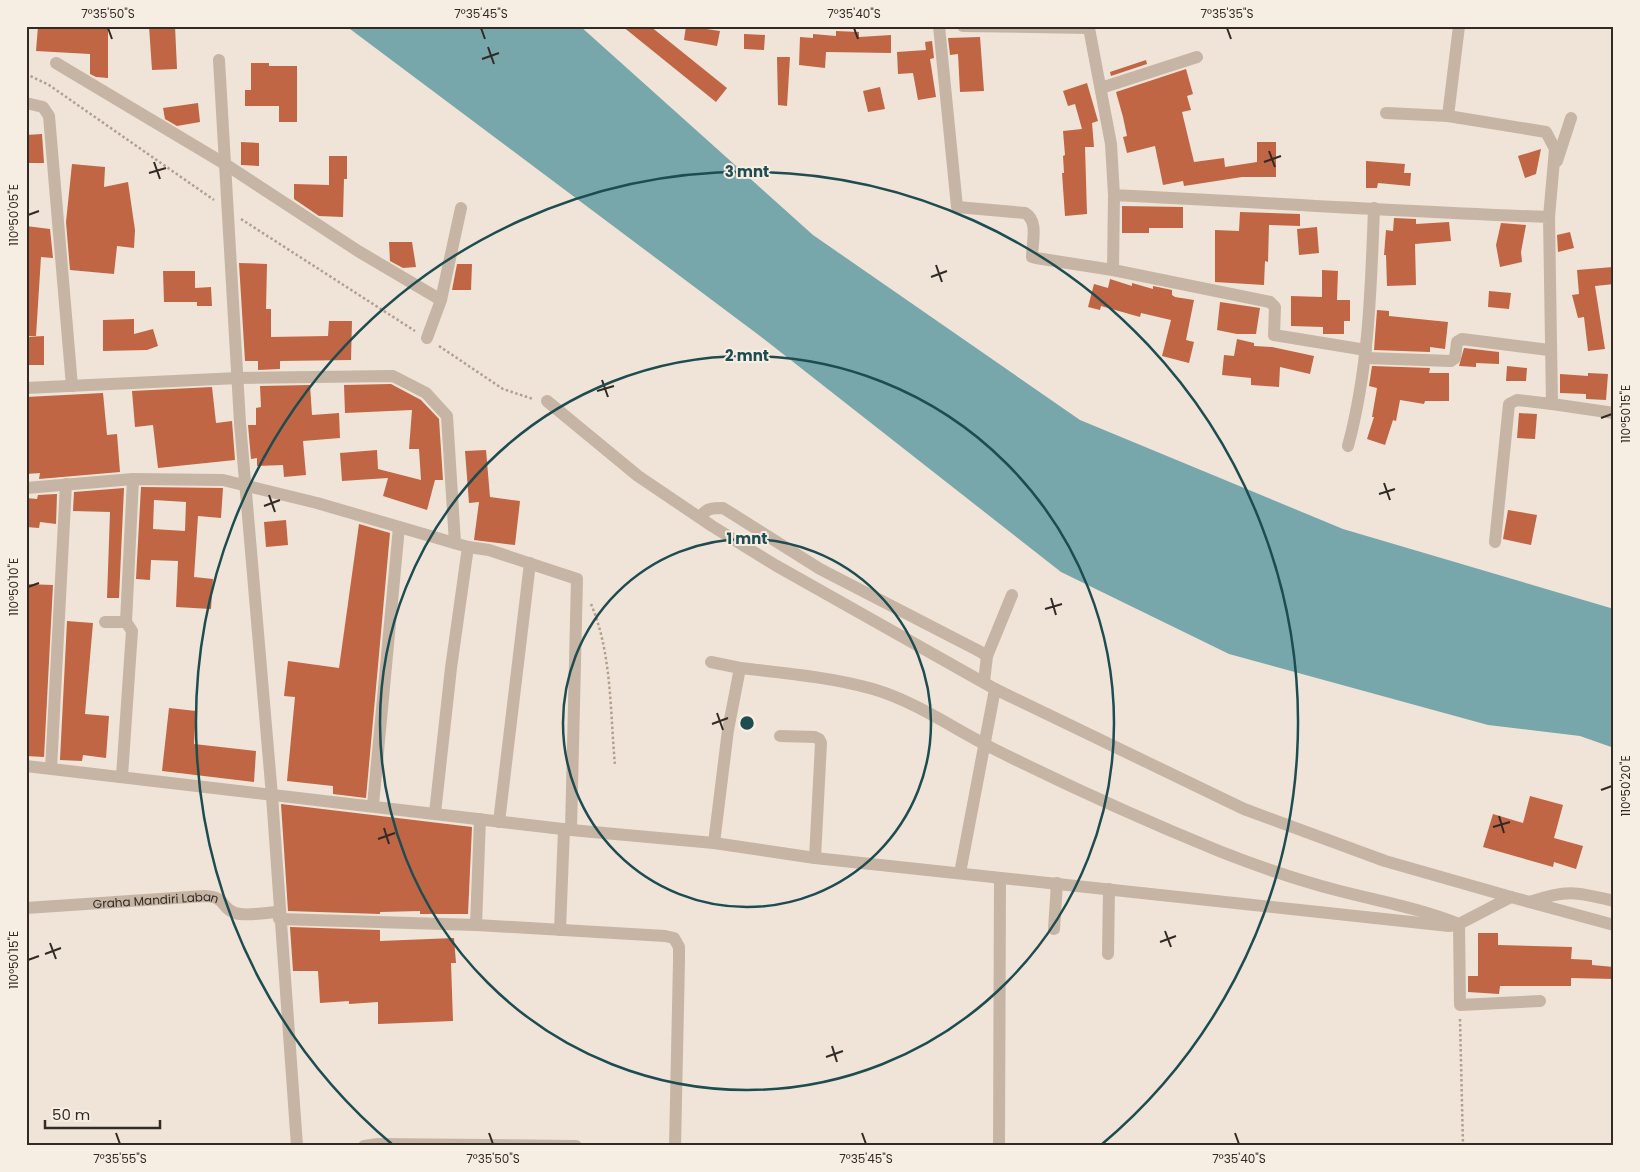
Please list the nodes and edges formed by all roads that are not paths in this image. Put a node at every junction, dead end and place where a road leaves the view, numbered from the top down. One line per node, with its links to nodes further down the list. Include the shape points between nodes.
1 (939, 26): 17 (street, via 957,207 1025,213 1033,223 1032,257)
2 (963, 26): 7 (street, via 1089,28)
3 (1459, 26): 10 (street)
4 (1197, 57): 7 (street)
5 (219, 60): 12 (street)
6 (56, 63): 12 (street)
7 (1102, 88): 13 (street, via 1111,144)
8 (26, 103): 23 (street, via 43,107 49,116)
9 (1386, 113): 10 (street)
10 (1448, 116): 16 (street, via 1546,132 1555,149)
11 (1571, 118): 16 (street, via 1554,172)
12 (225, 164): 18 (street, via 358,251); 22 (street)
13 (1114, 195): 15 (street); 17 (street)
14 (461, 208): 18 (street)
15 (1374, 208): 16 (street); 21 (street)
16 (1549, 217): 20 (street)
17 (1114, 270): 21 (street, via 1270,302 1274,307 1274,334)
18 (441, 300): 19 (street)
19 (426, 338)
20 (1549, 350): 21 (street, via 1462,339 1457,342 1455,358 1451,361); 26 (street)
21 (1366, 354): 28 (street)
22 (238, 378): 23 (street); 31 (street); 36 (street, via 388,375 426,393 447,416)
23 (72, 386): 24 (street)
24 (26, 388)
25 (547, 401): 33 (street, via 638,476)
26 (1552, 404): 27 (street); 35 (street, via 1518,400 1509,404)
27 (1614, 413)
28 (1348, 446)
29 (134, 479): 30 (street); 31 (street, via 206,479); 41 (street)
30 (66, 484): 32 (street); 50 (street)
31 (247, 486): 34 (street); 52 (street, via 250,555)
32 (26, 488)
33 (701, 516): 42 (street, via 706,510 723,508 820,569); 45 (street, via 775,565)
34 (399, 527): 36 (street); 53 (street)
35 (1496, 542)
36 (455, 543): 37 (street)
37 (468, 547): 38 (street); 54 (street)
38 (530, 563): 56 (street); 57 (street, via 577,579)
39 (1012, 595): 42 (street)
40 (105, 622): 41 (street)
41 (126, 622): 51 (street, via 132,631)
42 (988, 656): 45 (street)
43 (711, 662): 44 (street)
44 (740, 668): 48 (street, via 815,677 872,689 939,718); 58 (street, via 728,730)
45 (984, 682): 46 (street)
46 (995, 690): 48 (street); 64 (street, via 1244,809 1385,861)
47 (780, 736): 59 (street, via 814,737 821,743)
48 (984, 744): 60 (street); 69 (street, via 1137,818 1244,861 1334,890)
49 (26, 766): 50 (street)
50 (51, 769): 51 (street)
51 (122, 776): 52 (street)
52 (272, 796): 53 (street); 68 (street)
53 (373, 805): 54 (street)
54 (435, 813): 55 (street)
55 (480, 819): 56 (street); 70 (street)
56 (499, 822): 57 (street)
57 (567, 829): 58 (street); 73 (street)
58 (714, 843): 59 (street)
59 (815, 858): 60 (street)
60 (960, 873): 61 (street)
61 (1000, 878): 62 (street); 83 (street)
62 (1057, 883): 63 (street); 72 (street)
63 (1108, 889): 69 (street, via 1403,922 1449,926); 74 (street)
64 (1511, 897): 66 (street); 69 (street)
65 (1614, 901): 66 (street, via 1564,892)
66 (1530, 902): 71 (street)
67 (26, 908): 68 (street, Graha Mandiri Laban, via 214,896 236,914)
68 (279, 915): 70 (street, Graha Mandiri Laban); 78 (street)
69 (1465, 921): 75 (street, via 1460,1005)
70 (476, 925): 73 (street, Graha Mandiri Laban)
71 (1614, 925)
72 (1054, 929)
73 (560, 930): 82 (street, Graha Mandiri Laban, via 665,936 674,938 679,947)
74 (1108, 954)
75 (1540, 1001)
76 (422, 1145): 77 (street); 79 (street)
77 (484, 1145): 80 (street)
78 (297, 1146)
79 (364, 1146)
80 (534, 1146): 81 (street)
81 (576, 1146)
82 (675, 1146)
83 (999, 1146)

